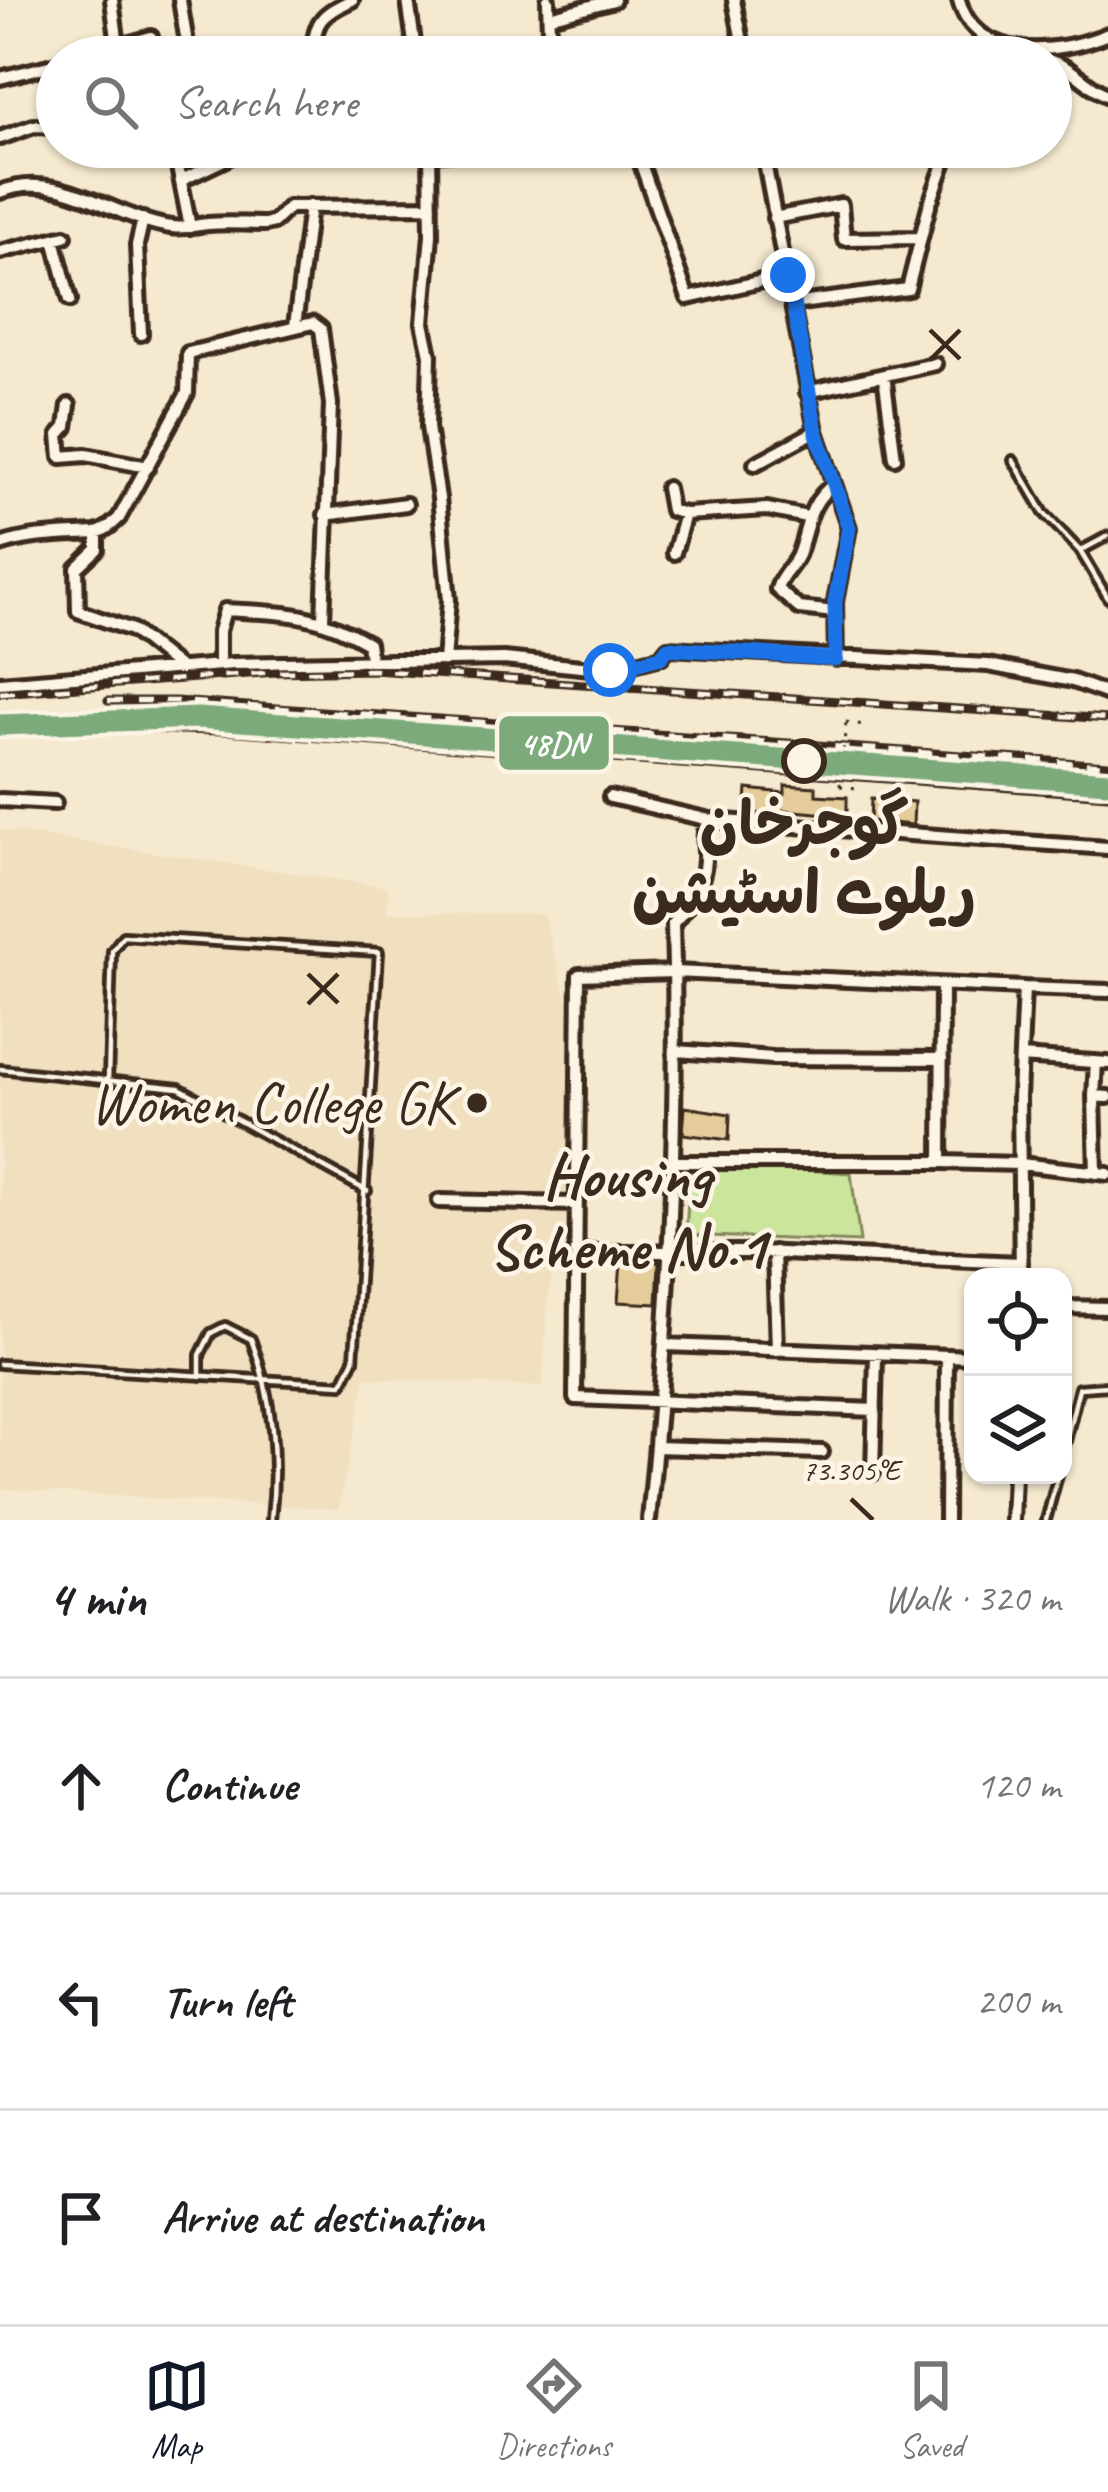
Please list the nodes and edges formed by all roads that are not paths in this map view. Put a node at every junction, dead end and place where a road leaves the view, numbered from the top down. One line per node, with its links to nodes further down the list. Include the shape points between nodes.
1 (112, 0): 12 (street)
2 (180, 0): 13 (street)
3 (352, 0): 14 (street, via 331,10)
4 (408, 0): 15 (street)
5 (548, 0): 9 (street)
6 (614, 0): 9 (street)
7 (734, 0): 16 (street)
8 (959, 0): 17 (street, via 972,27)
9 (549, 17): 10 (street)
10 (549, 32)
11 (1108, 34): 18 (street)
12 (117, 36)
13 (187, 36)
14 (313, 36)
15 (413, 36)
16 (742, 36)
17 (992, 36)
18 (1072, 46)
19 (36, 69): 21 (street)
20 (1072, 69): 22 (street)
21 (0, 78)
22 (1108, 96)
23 (36, 126): 24 (street)
24 (0, 138)
25 (179, 168): 31 (street)
26 (207, 168): 31 (street)
27 (430, 168): 34 (street)
28 (642, 168): 40 (street, via 688,298)
29 (766, 168): 36 (street)
30 (943, 168): 38 (street)
31 (182, 180): 37 (street)
32 (0, 191): 35 (street, via 40,186)
33 (310, 206): 34 (street); 37 (street, via 289,207 265,224); 43 (street)
34 (431, 206): 69 (street, via 423,323 448,600)
35 (143, 218): 37 (street); 44 (street)
36 (774, 218): 38 (street, via 842,205 844,239); 40 (street)
37 (190, 227)
38 (921, 238): 42 (street, via 903,293)
39 (0, 252): 41 (street, via 60,238)
40 (788, 275): 42 (street)
41 (70, 300)
42 (792, 304): 47 (street)
43 (295, 326): 53 (street, via 188,353 188,393); 58 (street, via 319,324 326,361)
44 (141, 334)
45 (935, 364): 46 (street)
46 (884, 375): 47 (street); 50 (street)
47 (807, 392): 49 (street)
48 (69, 405): 53 (street, via 61,458)
49 (816, 431): 52 (street); 54 (street)
50 (895, 458)
51 (1013, 460): 63 (lane, via 1044,513)
52 (755, 464)
53 (148, 467): 60 (street, via 119,518)
54 (834, 484): 59 (street); 66 (street, via 849,528)
55 (668, 488): 57 (street, via 671,509)
56 (406, 504): 58 (street)
57 (685, 514): 59 (street, via 767,509); 64 (street)
58 (325, 515): 67 (street)
59 (807, 517): 66 (street, via 777,589 799,608)
60 (98, 533): 62 (street); 72 (street, via 97,549 77,568 78,610 132,630)
61 (1108, 536): 63 (lane)
62 (0, 545)
63 (1080, 551): 65 (lane)
64 (674, 553)
65 (1108, 598)
66 (835, 612): 68 (street)
67 (323, 620): 70 (street, via 368,643); 71 (street, via 226,610)
68 (836, 659): 69 (street, via 668,648 610,670); 74 (street, via 988,664)
69 (444, 661): 70 (street)
70 (371, 663): 71 (street)
71 (219, 665): 72 (street)
72 (181, 669): 73 (street)
73 (0, 683)
74 (1108, 694)
75 (610, 797): 78 (street)
76 (0, 800): 77 (street)
77 (56, 803)
78 (710, 820): 79 (street); 80 (street, via 706,867 673,923)
79 (1108, 848)
80 (674, 972): 81 (street); 84 (street); 97 (street, via 579,975)
81 (942, 985): 82 (street); 85 (street)
82 (1024, 988): 83 (street); 86 (street)
83 (1108, 991)
84 (676, 1051): 85 (street); 91 (street)
85 (942, 1058): 92 (street)
86 (1021, 1058): 87 (street); 93 (street)
87 (1102, 1063): 90 (street)
88 (0, 1070): 89 (lane)
89 (108, 1080): 95 (lane, via 179,1088); 95 (lane, via 112,951 123,936 380,952)
90 (1101, 1097): 94 (street)
91 (675, 1162): 92 (street); 99 (street)
92 (941, 1162): 93 (street)
93 (1020, 1164): 94 (street); 101 (street)
94 (1102, 1174)
95 (367, 1191): 112 (lane, via 346,1378)
96 (439, 1201): 97 (street)
97 (576, 1204): 98 (street)
98 (575, 1252): 99 (street); 114 (street, via 575,1398)
99 (671, 1252): 100 (street); 105 (street)
100 (774, 1252): 101 (street); 106 (street)
101 (1021, 1263): 102 (street)
102 (1021, 1268)
103 (1072, 1307): 104 (street)
104 (1108, 1308)
105 (666, 1345): 106 (street); 114 (street)
106 (777, 1350): 107 (street)
107 (877, 1355): 108 (street); 115 (street)
108 (947, 1357): 109 (street); 124 (street)
109 (964, 1357)
110 (0, 1364): 111 (lane)
111 (200, 1376): 112 (lane); 112 (lane, via 203,1347 225,1326 251,1339)
112 (267, 1379): 122 (lane)
113 (1108, 1386): 116 (lane, via 1079,1388)
114 (660, 1404): 115 (street); 117 (street)
115 (875, 1410): 119 (street)
116 (1072, 1416)
117 (656, 1447): 118 (street); 123 (street)
118 (822, 1452)
119 (873, 1473)
120 (1014, 1484): 125 (street)
121 (1056, 1484): 126 (lane)
122 (271, 1520)
123 (649, 1520)
124 (946, 1520)
125 (1012, 1520)
126 (1046, 1520)

